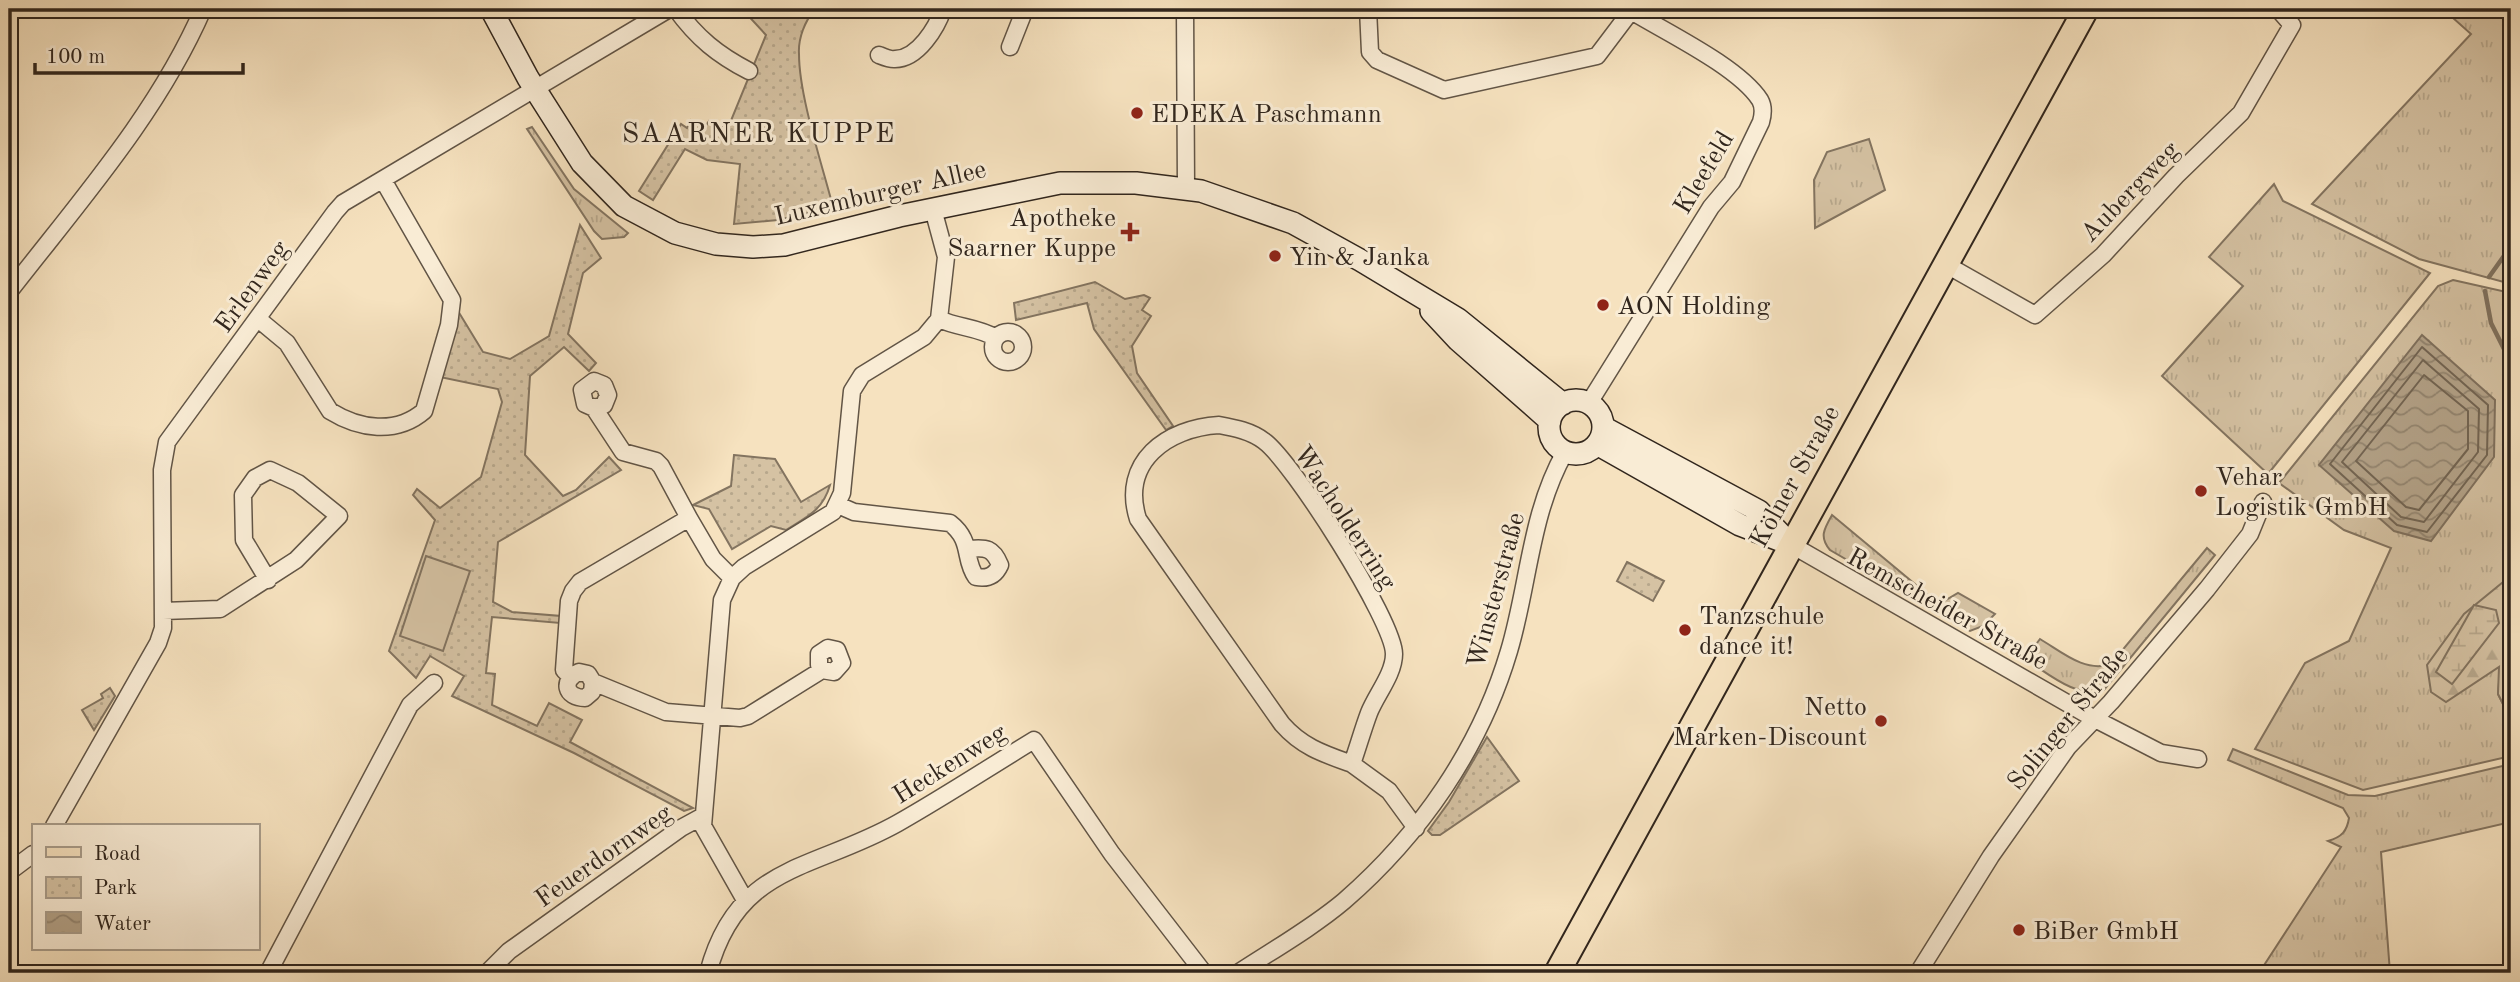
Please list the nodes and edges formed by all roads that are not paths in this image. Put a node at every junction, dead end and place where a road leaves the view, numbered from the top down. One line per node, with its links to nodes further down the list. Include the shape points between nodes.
1 (203, 9): 20 (street, via 165,81)
2 (491, 9): 15 (street, Luxemburger Allee)
3 (669, 9): 15 (street, Erlenweg)
4 (676, 9): 14 (street, via 694,34 720,56)
5 (943, 9): 13 (street, via 929,36 911,54 896,60)
6 (1025, 9): 12 (street)
7 (1185, 9): 17 (street)
8 (1368, 9): 11 (street, via 1370,52 1377,60 1444,90 1597,56)
9 (2086, 9): 19 (main road, Kölner Straße)
10 (2278, 9): 19 (street, Aubergweg, via 2292,24 2241,113 2104,255 2035,315)
11 (1630, 10): 25 (street, Kleefeld, via 1736,77 1761,101 1763,111 1732,182 1711,207)
12 (1010, 47)
13 (879, 55)
14 (749, 71)
15 (534, 89): 16 (street, Erlenweg); 18 (street, Luxemburger Allee, via 590,173 624,206 675,233 716,244 784,245)
16 (383, 180): 22 (street, Erlenweg, via 343,203); 22 (street, via 452,300 424,411 387,428 341,418 330,411 287,343)
17 (1186, 188): 18 (street, Luxemburger Allee, via 1060,183); 21 (street, Luxemburger Allee, via 1223,196 1293,223)
18 (933, 209): 23 (street, via 946,257)
19 (1945, 264): 34 (main road, Kölner Straße)
20 (9, 292)
21 (1419, 297): 26 (street, Luxemburger Allee, via 1458,319); 28 (street, Luxemburger Allee, via 1458,340)
22 (258, 319): 38 (street, Erlenweg, via 167,442 163,454)
23 (939, 319): 24 (street); 32 (street, via 924,337 862,375 852,390)
24 (996, 338)
25 (1588, 403): 26 (street); 29 (street, via 1597,410)
26 (1563, 404): 28 (street)
27 (594, 408): 33 (street, via 623,452 662,466)
28 (1550, 421): 30 (street, Luxemburger Allee, via 1552,440)
29 (1600, 435): 30 (street, via 1584,453); 34 (street, via 1759,511)
30 (1565, 452): 49 (street, Winsterstraße, via 1537,520 1508,653 1477,731 1448,785)
31 (2263, 502): 44 (street, Solinger Straße, via 2250,534 2207,589)
32 (838, 505): 35 (street, via 854,512 940,520 956,528); 36 (street, via 823,521 744,567)
33 (689, 518): 36 (street, via 713,559); 40 (street, via 580,582 573,591 564,670)
34 (1790, 544): 44 (street, Remscheider Straße); 58 (main road, Kölner Straße)
35 (969, 548)
36 (732, 579): 43 (street, via 722,600)
37 (268, 580): 37 (street, via 296,560 340,516 298,482 270,470 256,478 243,495 244,540); 38 (street, via 220,609)
38 (163, 611): 48 (street, Erlenweg, via 158,643)
39 (822, 670): 43 (street, via 747,716)
40 (570, 676): 41 (street, via 588,674); 41 (street, via 566,684 575,698 592,692)
41 (593, 682): 43 (street, via 655,709)
42 (434, 683): 54 (street, via 410,705)
43 (712, 716): 47 (street)
44 (2093, 718): 45 (street, Remscheider Straße, via 2161,753); 59 (street, Solinger Straße, via 1992,856)
45 (2198, 760)
46 (1353, 764): 46 (street, Wacholderring, via 1369,713 1392,665 1388,629 1343,550 1265,441 1219,425 1197,426 1175,435 1154,450 1139,469 1133,487 1138,519 1296,740); 49 (street, Wacholderring, via 1389,791)
47 (703, 816): 52 (street, Feuerdornweg, via 707,837); 53 (street, Feuerdornweg, via 509,951)
48 (55, 824)
49 (1416, 828): 57 (street, Winsterstraße, via 1342,903)
50 (32, 855): 51 (street)
51 (9, 872)
52 (745, 900): 55 (street, Heckenweg, via 716,943); 56 (street, Heckenweg, via 788,871 897,824 1034,740 1112,854)
53 (491, 972)
54 (268, 973)
55 (708, 973)
56 (1204, 973)
57 (1238, 973)
58 (1557, 973)
59 (1919, 973)

